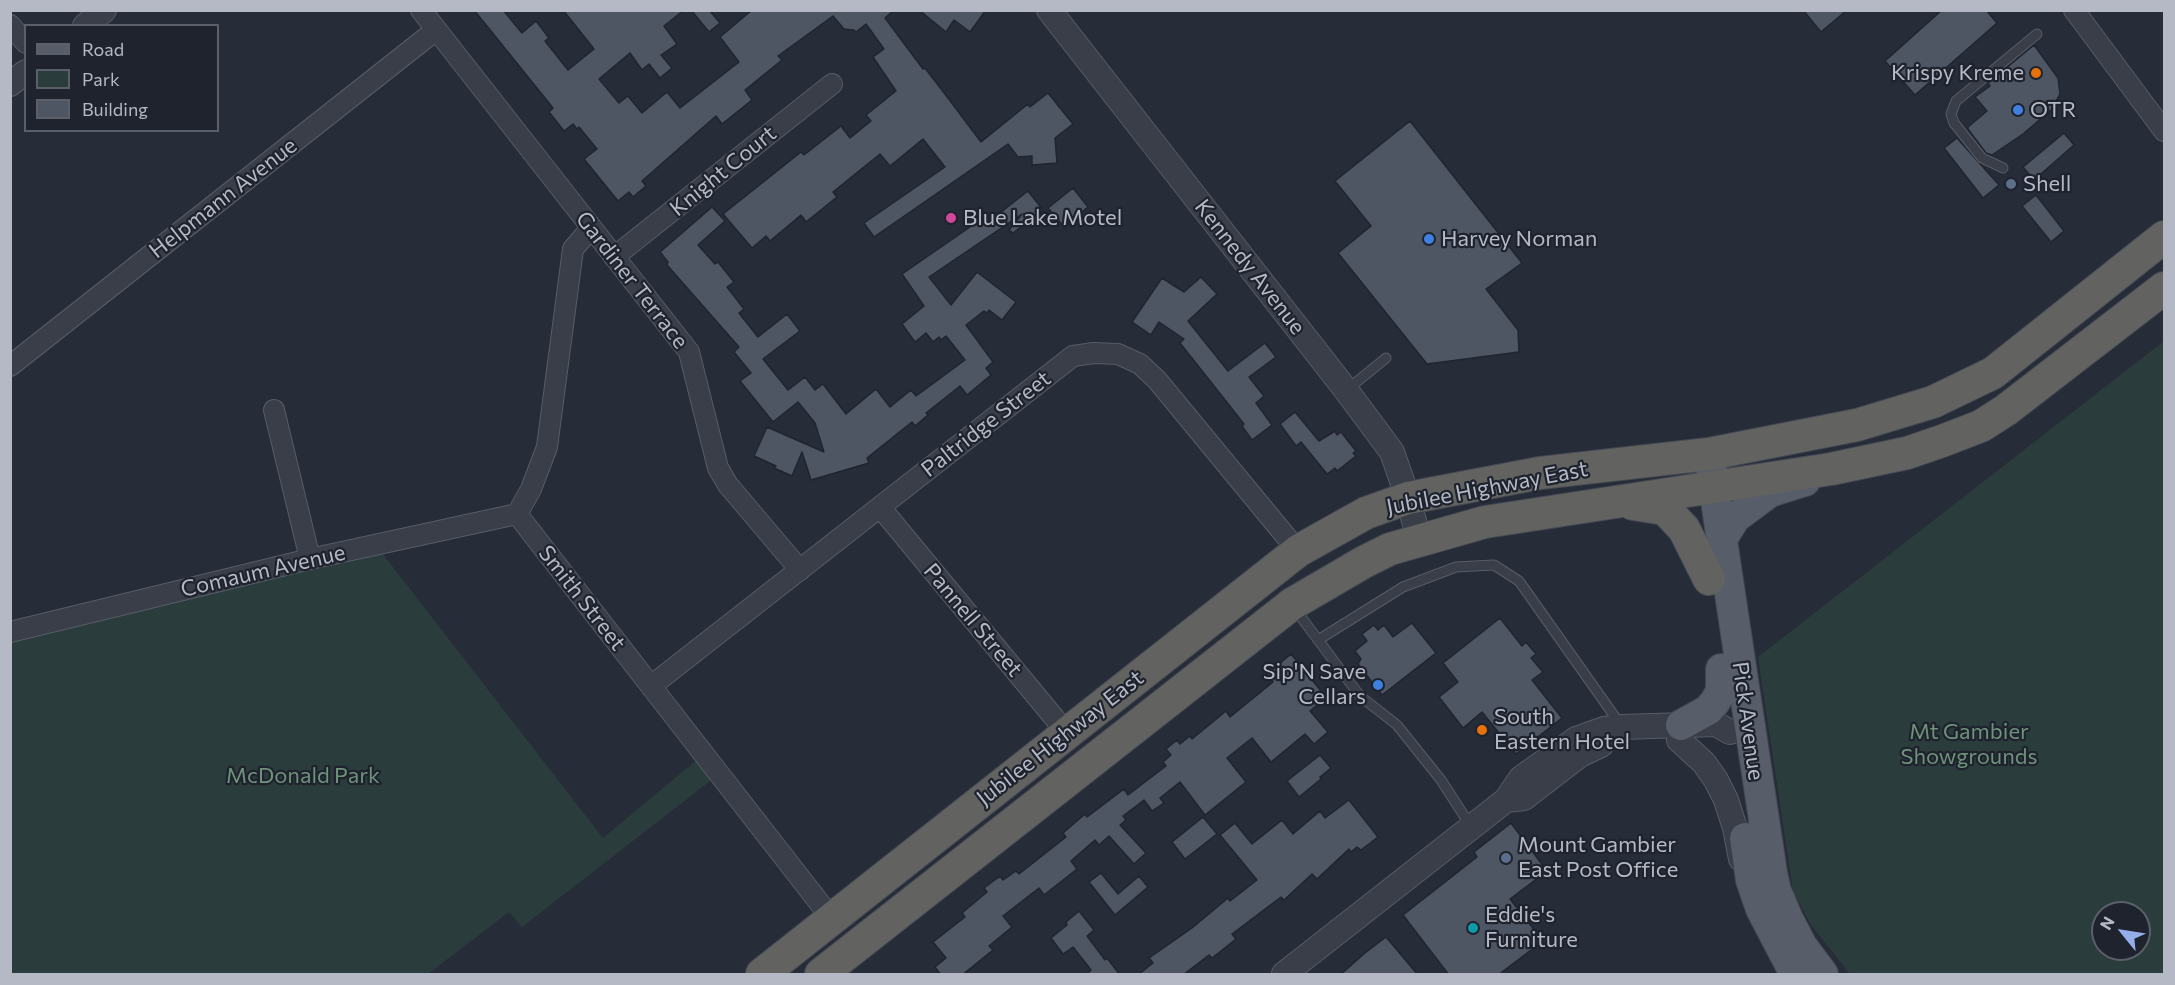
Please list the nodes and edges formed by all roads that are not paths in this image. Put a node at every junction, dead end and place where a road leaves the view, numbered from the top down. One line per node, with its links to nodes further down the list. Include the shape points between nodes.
1 (104, 10): 5 (street)
2 (421, 10): 7 (street, Gardiner Terrace)
3 (1049, 10): 21 (street, Kennedy Avenue)
4 (2074, 10): 13 (street)
5 (87, 24)
6 (10, 25): 9 (street)
7 (436, 30): 15 (street, Gardiner Terrace); 20 (street, Helpmann Avenue)
8 (2037, 34): 14 (lane, via 1956,101 1951,114 1982,158)
9 (24, 41)
10 (24, 74): 11 (street)
11 (10, 84)
12 (832, 84): 17 (street, Knight Court)
13 (2164, 131)
14 (2003, 168)
15 (591, 228): 17 (street, Gardiner Terrace); 29 (street, via 573,249 547,447)
16 (2164, 237): 23 (highway, Jubilee Highway East, via 1993,373 1933,402 1857,425)
17 (614, 257): 34 (street, Gardiner Terrace, via 689,352 718,468 728,485)
18 (2164, 288): 24 (highway, Jubilee Highway East, via 2030,393 1981,426 1907,453)
19 (1386, 358): 21 (lane)
20 (10, 366)
21 (1346, 390): 26 (street, Kennedy Avenue, via 1392,452)
22 (274, 410): 33 (street)
23 (1699, 456): 25 (main road, Pick Avenue); 26 (highway, Jubilee Highway East, via 1540,473)
24 (1822, 470): 25 (highway, Jubilee Highway East); 30 (main road, via 1816,477 1770,492 1735,518)
25 (1705, 489): 27 (highway, Jubilee Highway East); 30 (main road, Pick Avenue); 35 (main road, Pick Avenue)
26 (1408, 498): 31 (street, Kennedy Avenue); 32 (highway, Jubilee Highway East, via 1366,513)
27 (1615, 503): 31 (highway, Jubilee Highway East, via 1485,522); 35 (highway, via 1665,509 1684,528)
28 (880, 507): 32 (street, Paltridge Street, via 1073,356 1118,354 1140,364 1158,380); 34 (street, Paltridge Street); 43 (street, Pannell Street)
29 (517, 514): 33 (street, Comaum Avenue); 40 (street, Smith Street)
30 (1722, 539): 42 (main road, Pick Avenue)
31 (1419, 540): 36 (highway, Jubilee Highway East, via 1364,562)
32 (1298, 551): 43 (highway, Jubilee Highway East)
33 (310, 559): 37 (street, Comaum Avenue)
34 (800, 570): 40 (street, Paltridge Street)
35 (1709, 579): 39 (main road, Pick Avenue)
36 (1292, 604): 38 (lane); 48 (highway, Jubilee Highway East)
37 (10, 632)
38 (1318, 640): 41 (lane, via 1403,586 1456,567 1494,565 1519,581); 47 (lane, via 1360,696 1397,726 1441,780)
39 (1721, 669): 42 (main road, Pick Avenue); 44 (main road, via 1715,702)
40 (651, 686): 50 (street, Smith Street)
41 (1622, 727): 44 (street); 45 (street, via 1586,734 1560,749 1521,778)
42 (1740, 730): 44 (street, via 1716,724); 49 (main road, Pick Avenue); 51 (main road, Pick Avenue, via 1776,891)
43 (1066, 732): 46 (highway, Jubilee Highway East)
44 (1680, 733): 45 (street, via 1599,746 1580,755 1524,798); 49 (street, via 1716,780 1726,800 1743,865)
45 (1506, 800): 47 (street)
46 (956, 820): 48 (highway); 50 (highway, Jubilee Highway East)
47 (1472, 827): 54 (street)
48 (979, 850): 53 (highway, Jubilee Highway East)
49 (1751, 880): 51 (main road, Pick Avenue, via 1761,909)
50 (832, 919): 52 (highway, Jubilee Highway East)
51 (1813, 973)
52 (762, 975)
53 (821, 975)
54 (1284, 975)

